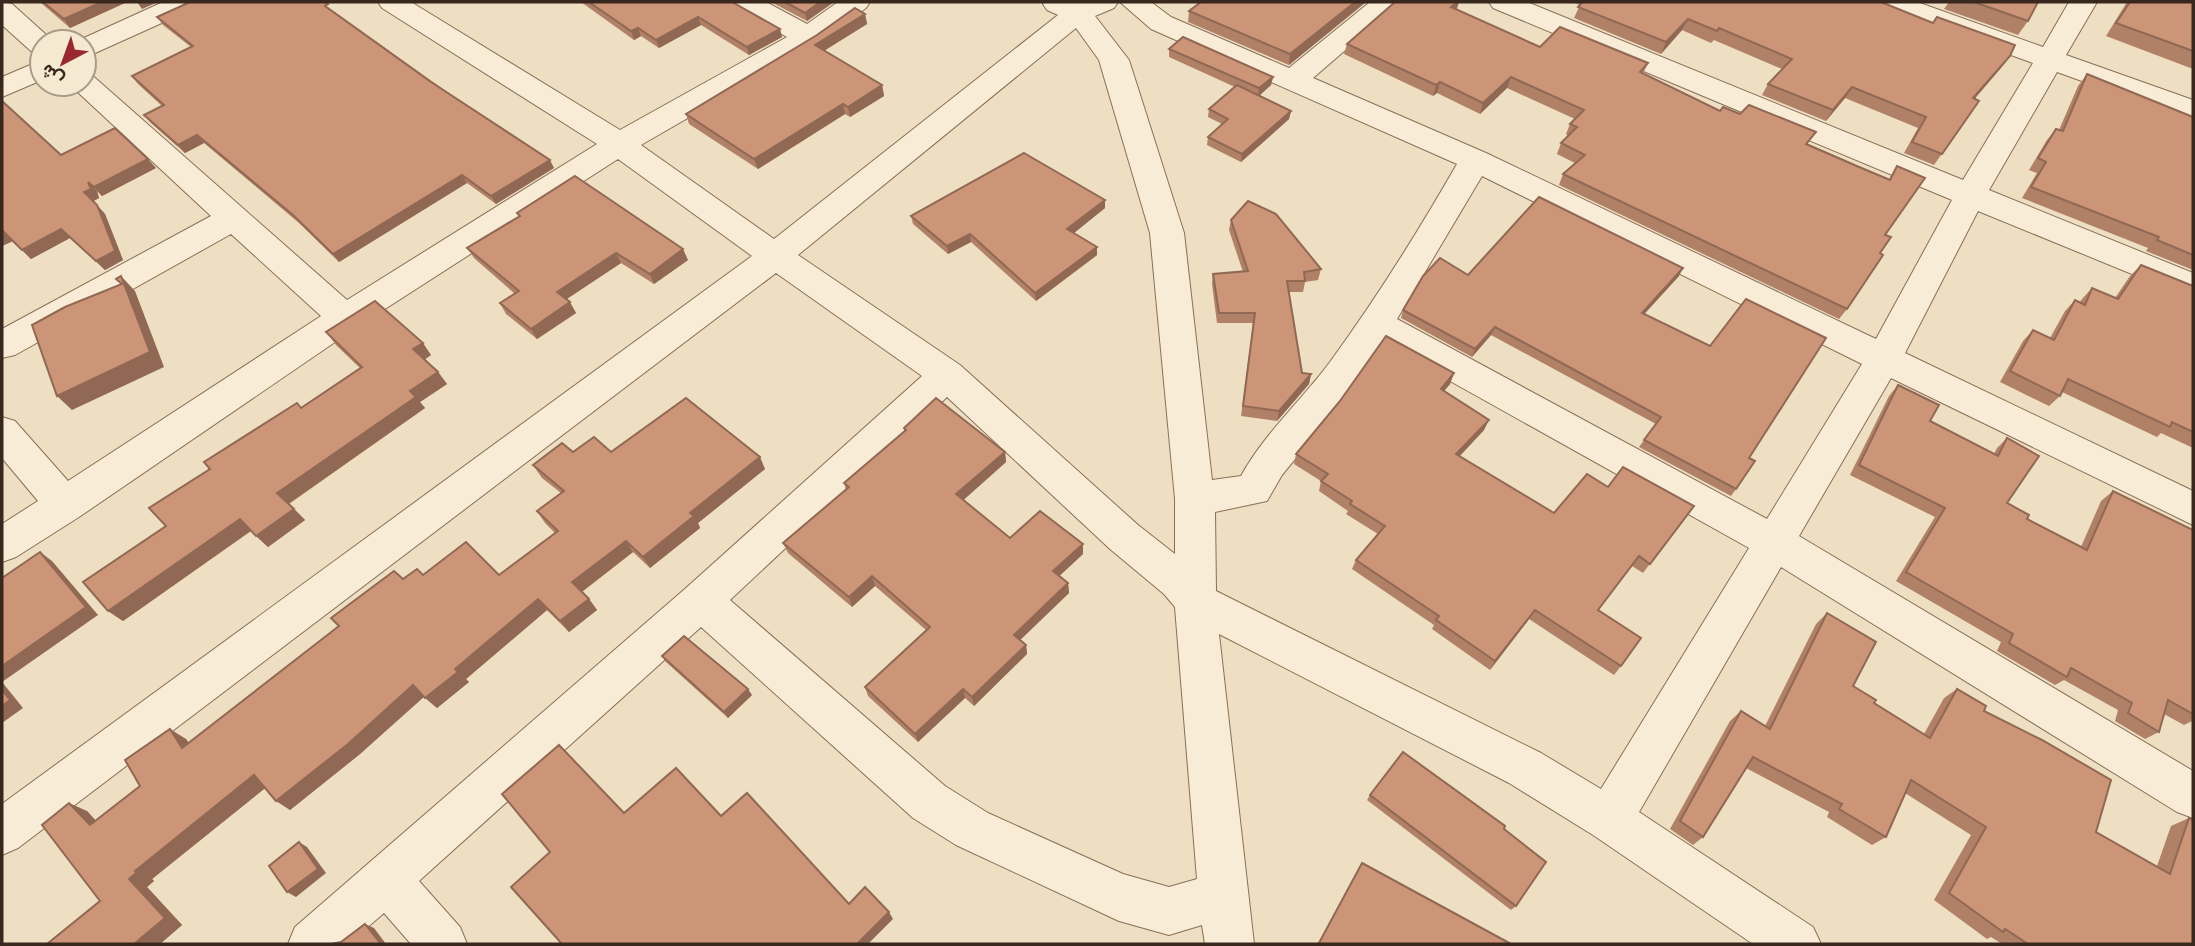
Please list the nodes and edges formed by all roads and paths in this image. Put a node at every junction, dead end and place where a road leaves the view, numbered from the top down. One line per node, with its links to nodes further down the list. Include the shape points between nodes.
1 (185, 2): 14 (street)
2 (392, 2): 21 (street)
3 (746, 2): 13 (street)
4 (856, 2): 13 (street)
5 (1134, 2): 17 (street, via 1161,23)
6 (1387, 2): 17 (street)
7 (1503, 2): 23 (street)
8 (1891, 2): 15 (street)
9 (2083, 2): 15 (street)
10 (1078, 6): 25 (street); 33 (street, via 1114,60 1167,233)
11 (2, 10): 12 (street)
12 (28, 33)
13 (808, 37): 21 (street)
14 (98, 42)
15 (2050, 59): 20 (street); 23 (street)
16 (28, 76): 18 (street)
17 (1291, 81): 22 (street)
18 (2, 88)
19 (98, 98): 24 (street)
20 (2193, 111)
21 (619, 144): 25 (street); 27 (street)
22 (1475, 160): 28 (street); 30 (street)
23 (1971, 194): 26 (street); 30 (street)
24 (232, 219): 27 (street); 29 (street)
25 (775, 256): 31 (street); 42 (street)
26 (2193, 287)
27 (345, 318): 34 (street)
28 (1376, 324): 33 (street, via 1321,401 1267,463 1253,489); 36 (street)
29 (2, 345)
30 (1884, 358): 35 (street); 36 (street)
31 (947, 375): 38 (street); 39 (street)
32 (2, 432): 34 (street)
33 (1195, 499): 39 (street)
34 (65, 505): 37 (street)
35 (2193, 509)
36 (1774, 542): 40 (street); 41 (street)
37 (2, 545)
38 (701, 601): 43 (street); 44 (street, via 929,802 972,829 1119,898 1169,911)
39 (1195, 601): 41 (street, via 1525,768); 44 (street)
40 (2193, 796)
41 (1609, 818): 48 (street)
42 (2, 832)
43 (385, 878): 45 (street); 46 (street)
44 (1222, 895): 47 (street)
45 (312, 944)
46 (443, 944)
47 (1229, 944)
48 (1796, 944)

